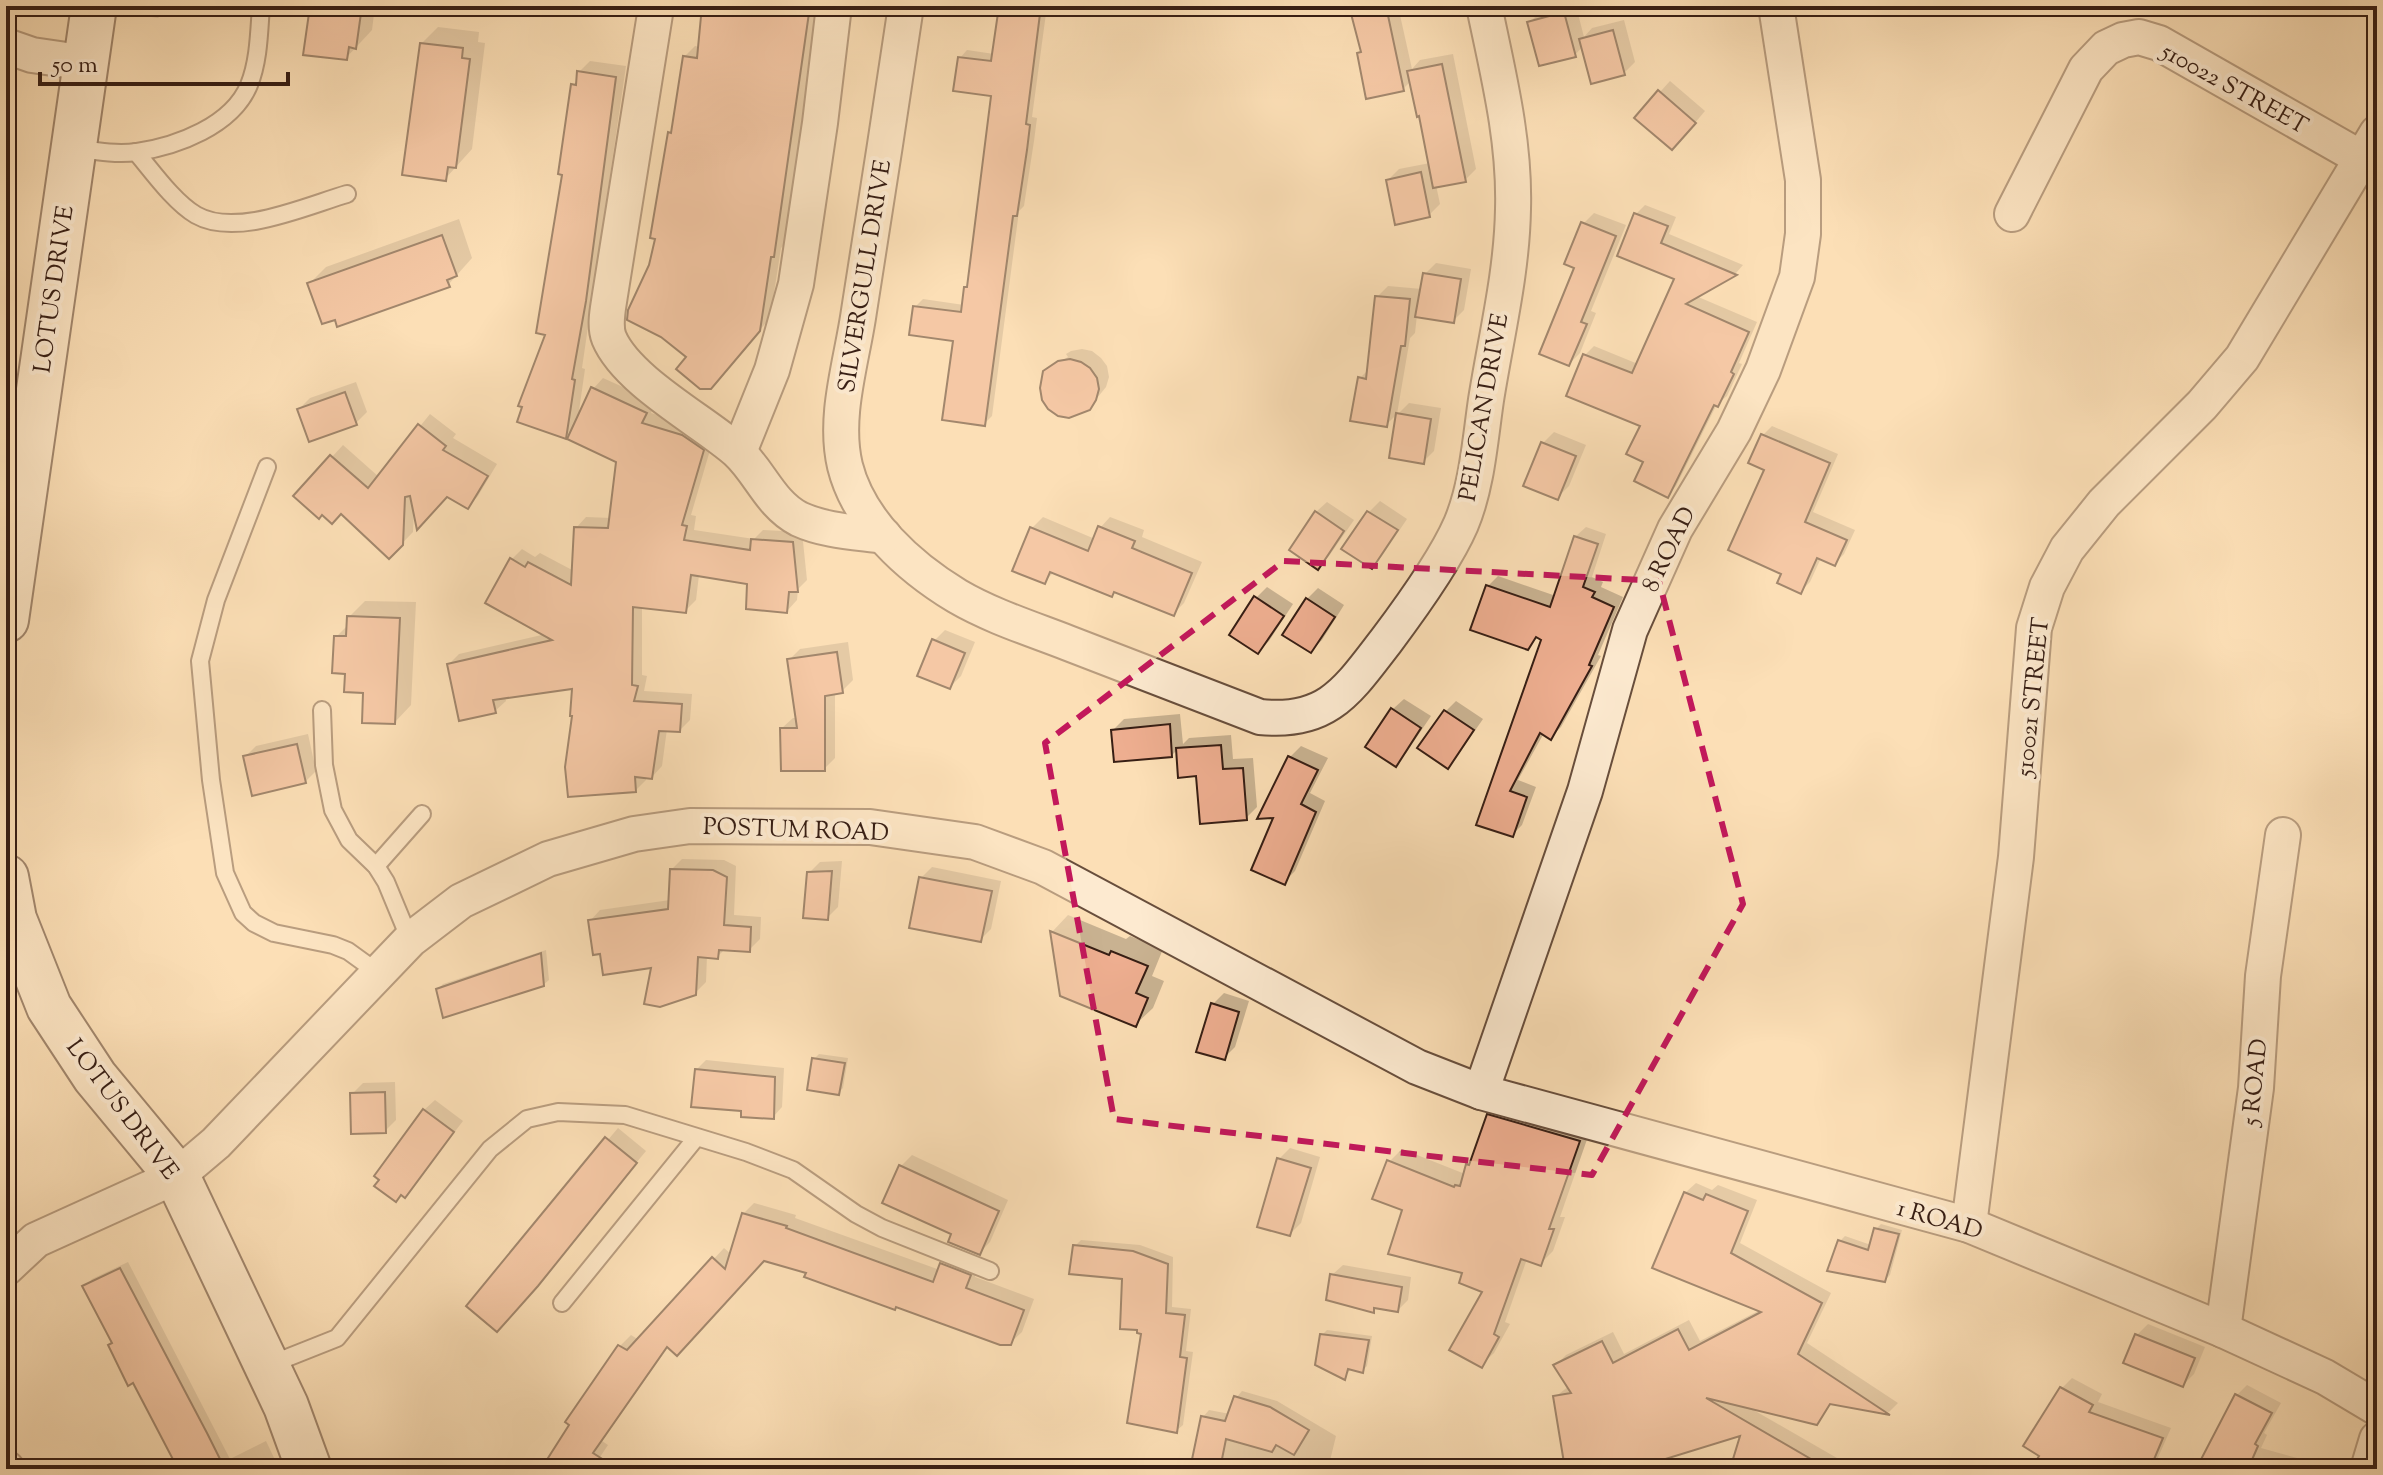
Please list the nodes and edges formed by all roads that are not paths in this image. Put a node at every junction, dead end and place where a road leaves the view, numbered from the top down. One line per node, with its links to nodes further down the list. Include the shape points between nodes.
1 (94, 6): 9 (street, LOTUS DRIVE)
2 (261, 6): 12 (lane, via 258,52 249,86 236,105 200,132)
3 (834, 6): 15 (street, via 796,284 772,370)
4 (906, 6): 17 (street, SILVERGULL DRIVE, via 845,387 841,442 862,510)
5 (1484, 6): 17 (street, PELICAN DRIVE, via 1506,109 1513,210 1476,470 1461,524 1437,566 1357,679 1331,704 1310,715 1260,717 959,597 924,574)
6 (1776, 6): 26 (street, 8 ROAD, via 1803,180 1797,277 1763,370 1734,431 1675,529 1630,630 1585,791)
7 (655, 14): 15 (street, via 606,319 608,337 678,409)
8 (6, 46): 9 (street)
9 (87, 63): 11 (street, LOTUS DRIVE)
10 (2369, 146): 14 (street, 510022 STREET, via 2159,43 2139,37 2123,40 2106,48 2086,69); 29 (street, 510021 STREET, via 2242,358 2104,503 2067,549 2047,587 2034,628 2016,857)
11 (74, 147): 12 (lane); 18 (street, LOTUS DRIVE)
12 (136, 152): 13 (lane, via 196,215 219,223 258,221)
13 (347, 194)
14 (2012, 214)
15 (739, 452): 17 (street, via 770,495 798,518 833,530)
16 (267, 467): 25 (lane, via 216,600 200,661 225,873 243,913 254,923 274,933 341,948)
17 (884, 536)
18 (6, 620)
19 (322, 710): 22 (lane, via 324,765 333,810 349,840)
20 (422, 814): 22 (lane)
21 (2283, 835): 33 (street, 5 ROAD)
22 (376, 866): 24 (lane)
23 (6, 877): 28 (street, LOTUS DRIVE, via 14,919 49,1007 95,1077)
24 (410, 940): 25 (street, POSTUM ROAD); 26 (street, POSTUM ROAD, via 461,901 536,865 634,834 690,826 870,827 975,842 1043,867 1417,1067)
25 (377, 972): 28 (street, POSTUM ROAD, via 216,1143)
26 (1481, 1092): 29 (street, 1 ROAD)
27 (696, 1138): 31 (lane, via 793,1170 882,1228); 32 (lane); 34 (lane, via 625,1115 558,1112 527,1119 465,1177 337,1338)
28 (177, 1176): 30 (street, POSTUM ROAD, via 36,1240); 34 (street, LOTUS DRIVE)
29 (1969, 1225): 33 (street, 1 ROAD)
30 (6, 1268)
31 (990, 1271)
32 (562, 1303)
33 (2223, 1330): 35 (street, 1 ROAD, via 2325,1377)
34 (267, 1365): 37 (street, LOTUS DRIVE)
35 (2377, 1408)
36 (2377, 1439): 38 (street)
37 (309, 1469)
38 (2368, 1469)

